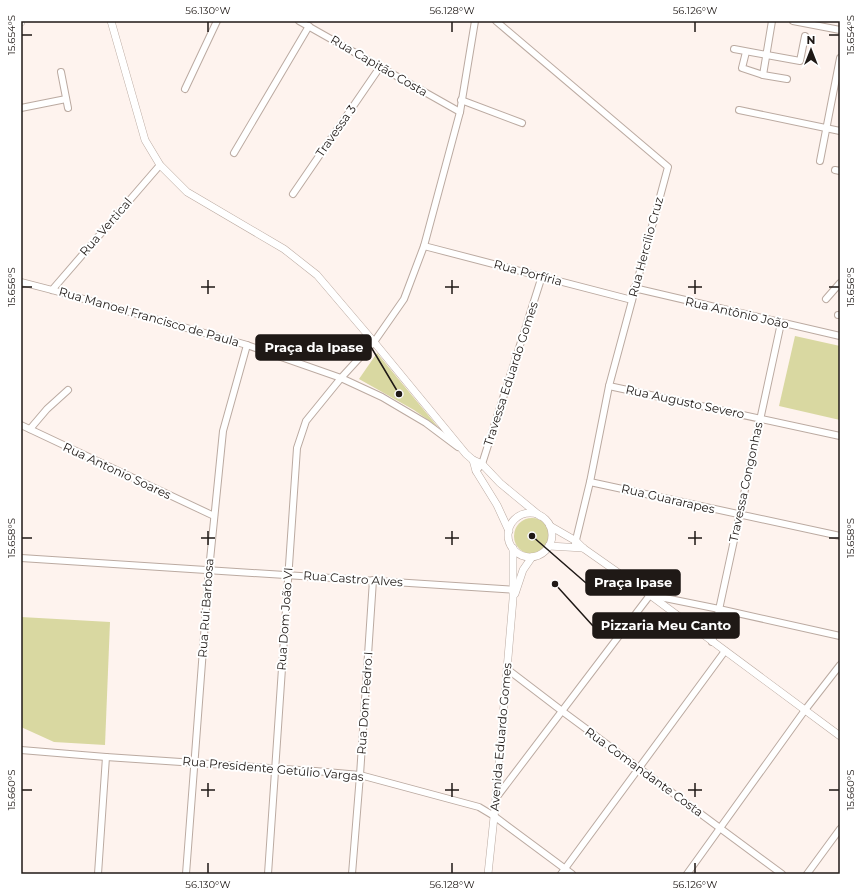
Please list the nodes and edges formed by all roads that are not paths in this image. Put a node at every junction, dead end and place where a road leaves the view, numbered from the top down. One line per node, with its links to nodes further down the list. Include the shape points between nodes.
1 (111, 21): 31 (street, via 145,140)
2 (217, 21): 19 (street)
3 (299, 21): 8 (street, Rua Capitão Costa)
4 (474, 21): 21 (street, Rua Dom João VI)
5 (496, 21): 37 (street, Rua Hercílio Cruz, via 668,167)
6 (772, 21): 13 (street)
7 (793, 21): 9 (street)
8 (309, 26): 15 (street, Rua Capitão Costa); 29 (street)
9 (840, 30)
10 (805, 36): 13 (street, via 800,61)
11 (734, 49): 12 (street)
12 (746, 52): 13 (street); 17 (street, via 742,68)
13 (766, 55): 17 (street)
14 (840, 58): 27 (street)
15 (380, 67): 25 (street, Rua Capitão Costa); 32 (street, Travessa 3)
16 (61, 72): 20 (street)
17 (763, 74): 18 (street)
18 (787, 79)
19 (185, 89)
20 (66, 99): 22 (street); 23 (street)
21 (462, 100): 25 (street, Rua Dom João VI); 26 (street)
22 (21, 108)
23 (68, 108)
24 (739, 110): 27 (street)
25 (460, 112): 33 (street, Rua Dom João VI)
26 (522, 122)
27 (826, 128): 28 (street); 30 (street)
28 (840, 131)
29 (234, 153)
30 (820, 161)
31 (160, 164): 38 (street, Rua Vertical); 43 (street, via 187,192 284,248 317,275)
32 (292, 194)
33 (424, 246): 34 (street, Rua Porfíria); 43 (street, Rua Dom João VI, via 404,299)
34 (542, 276): 40 (street, Rua Porfíria); 54 (street, Travessa Eduardo Gomes)
35 (21, 282): 38 (street, Rua Manoel Francisco de Paula)
36 (840, 283): 39 (street)
37 (634, 288): 40 (street, Rua Hercílio Cruz); 41 (street, Rua Antônio João)
38 (52, 290): 44 (street, Rua Manoel Francisco de Paula)
39 (826, 299)
40 (632, 300): 46 (street, Rua Hercílio Cruz)
41 (781, 323): 42 (street, Rua Antônio João); 48 (street, Travessa Congonhas)
42 (840, 336)
43 (374, 342): 45 (street, Rua Dom João VI); 52 (street)
44 (247, 345): 45 (street, Rua Manoel Francisco de Paula); 58 (street, Rua Rui Barbosa, via 223,431)
45 (341, 378): 52 (street, Rua Manoel Francisco de Paula, via 382,397 426,423); 69 (street, Rua Dom João VI, via 306,421 297,448)
46 (610, 386): 48 (street, Rua Augusto Severo); 56 (street, Rua Hercílio Cruz)
47 (68, 390): 50 (street, via 46,409)
48 (760, 419): 51 (street, Rua Augusto Severo); 57 (street, Travessa Congonhas)
49 (21, 425): 50 (street, Rua Antonio Soares)
50 (30, 429): 58 (street, Rua Antonio Soares)
51 (840, 436)
52 (466, 454): 53 (street)
53 (473, 460): 54 (street); 55 (street)
54 (482, 464): 55 (street, Travessa Eduardo Gomes); 59 (street, via 500,484)
55 (476, 470): 61 (street)
56 (590, 482): 57 (street, Rua Guararapes); 63 (street, Rua Hercílio Cruz)
57 (739, 515): 62 (street, Rua Guararapes); 73 (street, Travessa Congonhas)
58 (214, 516): 68 (street, Rua Rui Barbosa)
59 (540, 516): 60 (street); 61 (street, via 523,515 514,521)
60 (550, 526): 63 (street); 64 (street, via 552,539)
61 (509, 531): 65 (street)
62 (840, 536)
63 (575, 544): 64 (street); 72 (street)
64 (549, 546): 66 (street, via 539,555)
65 (512, 548): 66 (street, via 521,555); 71 (street, Avenida Eduardo Gomes)
66 (532, 557): 71 (street)
67 (21, 558): 68 (street, Rua Castro Alves)
68 (209, 570): 69 (street, Rua Castro Alves); 84 (street, Rua Rui Barbosa)
69 (289, 575): 70 (street, Rua Castro Alves); 86 (street, Rua Dom João VI)
70 (373, 580): 71 (street, Rua Castro Alves); 87 (street, Rua Dom Pedro I)
71 (515, 589): 78 (street, Avenida Eduardo Gomes)
72 (650, 595): 73 (street); 75 (street); 80 (street)
73 (719, 609): 74 (street); 75 (street, Travessa Congonhas)
74 (840, 636)
75 (712, 642): 76 (street)
76 (725, 651): 79 (street); 85 (street)
77 (840, 665): 79 (street)
78 (507, 669): 80 (street, Rua Comandante Costa); 88 (street, Avenida Eduardo Gomes)
79 (805, 710): 81 (street); 90 (street)
80 (562, 711): 85 (street, Rua Comandante Costa); 88 (street)
81 (840, 736)
82 (21, 750): 83 (street, Rua Presidente Getúlio Vargas)
83 (106, 757): 84 (street, Rua Presidente Getúlio Vargas); 93 (street)
84 (195, 762): 86 (street, Rua Presidente Getúlio Vargas); 94 (street, Rua Rui Barbosa)
85 (639, 767): 90 (street, Rua Comandante Costa); 92 (street)
86 (275, 768): 87 (street, Rua Presidente Getúlio Vargas); 95 (street, Rua Dom João VI)
87 (360, 775): 89 (street, Rua Presidente Getúlio Vargas, via 479,807); 96 (street, Rua Dom Pedro I)
88 (496, 798): 89 (street, Avenida Eduardo Gomes)
89 (494, 816): 92 (street, Rua Presidente Getúlio Vargas); 97 (street, Avenida Eduardo Gomes)
90 (721, 828): 99 (street); 100 (street, Rua Comandante Costa)
91 (840, 829): 101 (street)
92 (563, 871): 98 (street, Rua Presidente Getúlio Vargas)
93 (98, 874)
94 (186, 874)
95 (268, 874)
96 (352, 874)
97 (488, 874)
98 (572, 874)
99 (687, 874)
100 (782, 874)
101 (807, 874)

